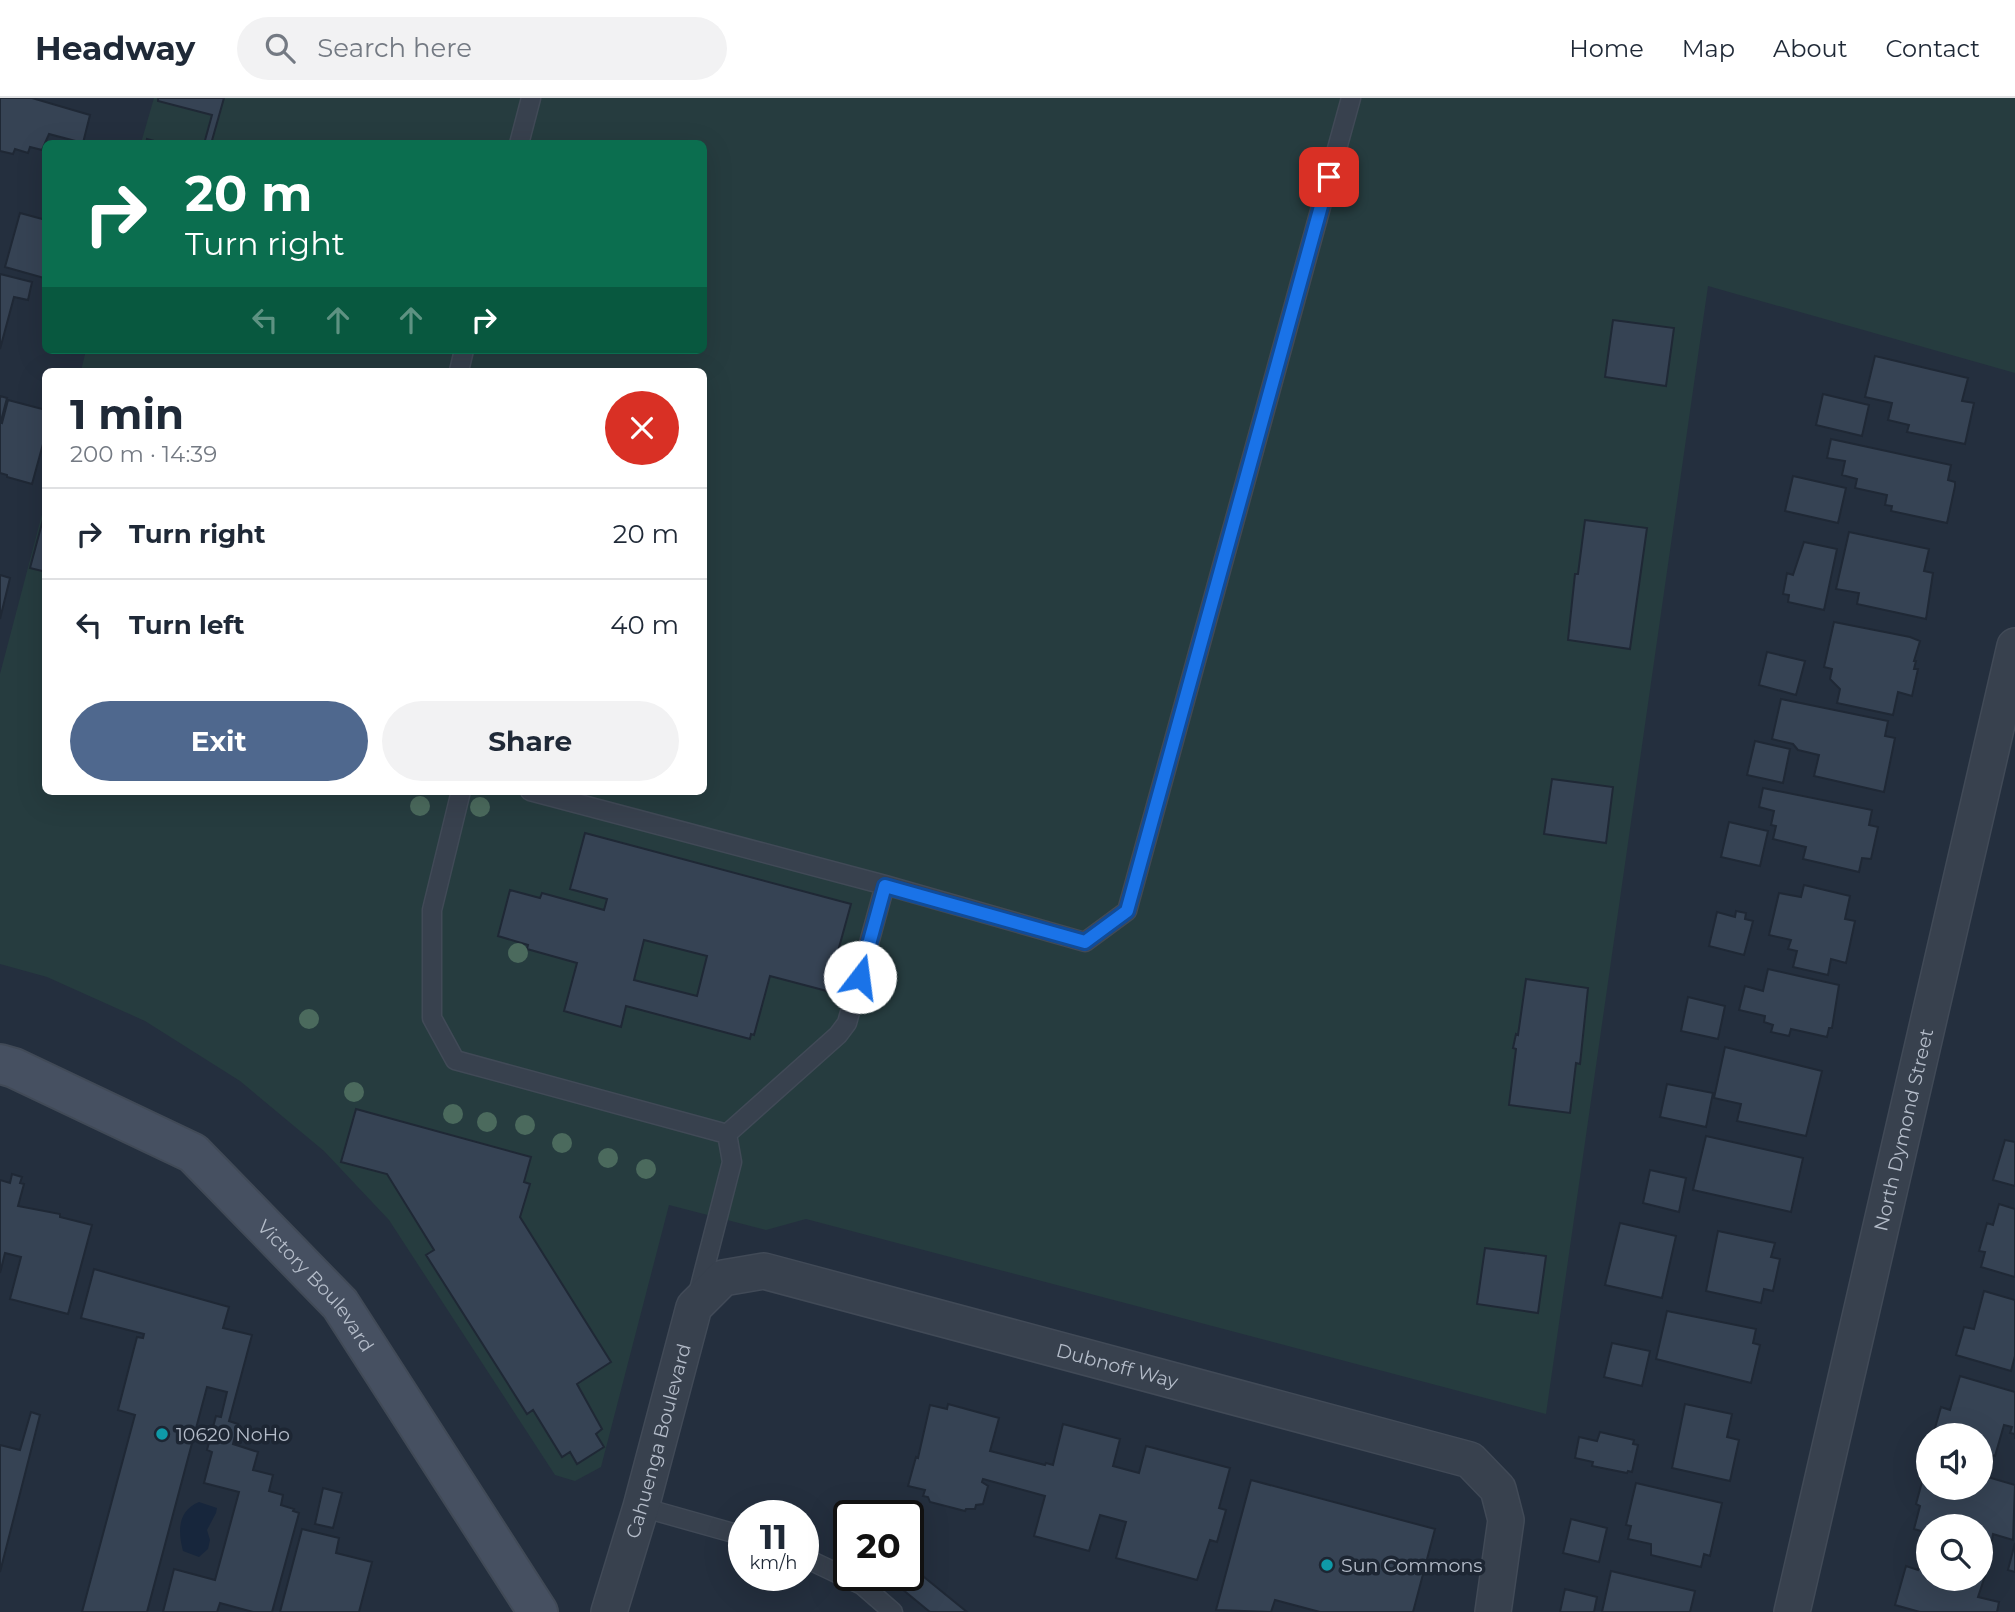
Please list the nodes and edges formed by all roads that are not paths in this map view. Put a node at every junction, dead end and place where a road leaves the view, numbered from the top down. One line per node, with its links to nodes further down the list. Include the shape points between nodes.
1 (531, 98): 3 (lane)
2 (1351, 98): 7 (lane, via 1127,911 1085,942)
3 (520, 140)
4 (2015, 646): 19 (street, North Dymond Street)
5 (460, 795): 9 (lane, via 432,910 432,1017 455,1060)
6 (545, 795): 7 (lane)
7 (885, 886): 9 (lane, via 847,1023)
8 (0, 1064): 15 (main road, Victory Boulevard, via 193,1153 202,1162 340,1304)
9 (727, 1134): 11 (lane, via 732,1162)
10 (723, 1278): 11 (street, Cahuenga Boulevard); 18 (street, Dubnoff Way, via 764,1271 1470,1460 1498,1489 1506,1520)
11 (694, 1307): 12 (street, Cahuenga Boulevard)
12 (640, 1507): 13 (lane); 16 (street, Cahuenga Boulevard)
13 (728, 1532)
14 (819, 1565): 17 (lane, via 862,1585)
15 (538, 1612)
16 (609, 1612)
17 (893, 1612)
18 (1493, 1612)
19 (1792, 1612)

